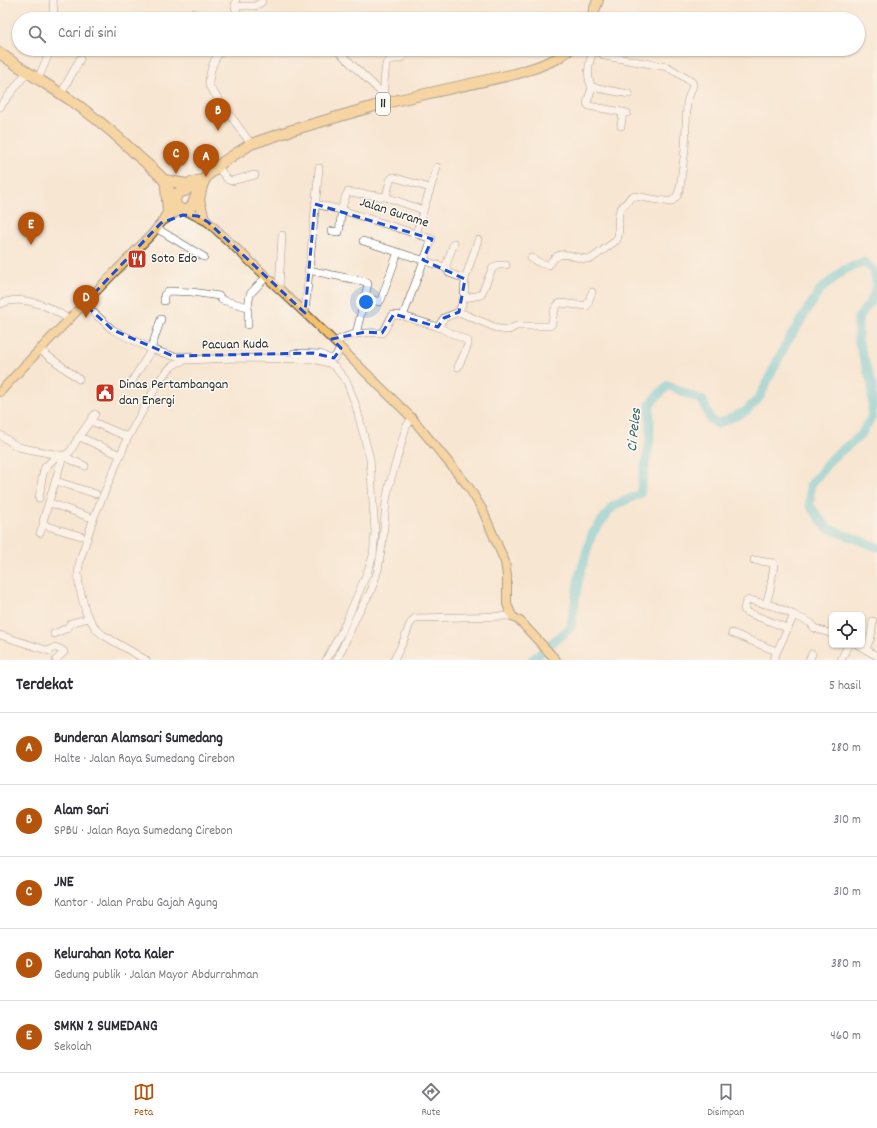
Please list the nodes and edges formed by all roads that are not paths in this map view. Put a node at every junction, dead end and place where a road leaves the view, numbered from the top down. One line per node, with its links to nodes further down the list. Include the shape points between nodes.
1 (53, 0): 5 (street)
2 (598, 0): 6 (highway)
3 (262, 2): 4 (street, via 255,6)
4 (235, 3)
5 (54, 12)
6 (594, 12)
7 (0, 53): 16 (highway)
8 (48, 56): 17 (street)
9 (216, 56): 24 (street, via 212,65 209,86)
10 (343, 56): 21 (street)
11 (403, 56): 21 (street, via 396,60 391,59 386,64 386,79 383,86)
12 (560, 56): 21 (highway, 11, via 515,74)
13 (591, 56): 18 (street, via 588,69)
14 (605, 56): 50 (street, via 668,67 692,82 687,102 680,188 671,202 631,197 620,210 619,237 591,259 564,254 558,255 547,266)
15 (80, 59): 19 (street)
16 (26, 72): 17 (highway); 22 (street)
17 (38, 79): 19 (highway)
18 (592, 87): 20 (street); 23 (street, via 587,103 589,106 625,113)
19 (61, 94): 30 (highway, via 137,154)
20 (629, 94)
21 (385, 99): 24 (highway, 11)
22 (0, 107)
23 (621, 126)
24 (251, 144): 25 (highway, 11)
25 (218, 166): 28 (street, via 231,182); 29 (highway, 11)
26 (437, 167): 31 (street)
27 (319, 168): 36 (street)
28 (256, 175)
29 (201, 182): 30 (highway); 32 (highway, 11); 35 (highway, 11); 40 (highway, via 199,200)
30 (167, 183): 32 (highway); 34 (highway); 41 (highway)
31 (430, 188): 33 (street, via 393,177); 39 (street)
32 (185, 191): 34 (highway, 11, via 179,192); 35 (highway, via 192,195)
33 (386, 197): 38 (street, via 348,192); 39 (street)
34 (175, 199): 37 (highway, via 176,205); 41 (main road)
35 (194, 200): 37 (highway, 11, via 192,206); 40 (main road)
36 (315, 204): 38 (street, Jalan Gurame); 54 (street)
37 (184, 210): 40 (main road); 41 (main road)
38 (342, 210): 42 (street, via 339,232); 43 (street, Jalan Gurame)
39 (423, 210): 43 (street)
40 (203, 218): 41 (main road, via 183,214); 55 (main road)
41 (164, 220): 49 (street); 65 (main road)
42 (331, 231)
43 (416, 234): 51 (street, Jalan Gurame, via 432,239)
44 (282, 235): 57 (street)
45 (478, 240): 56 (street)
46 (363, 241): 48 (street)
47 (454, 243): 53 (street)
48 (398, 252): 51 (street); 60 (street, via 381,300 379,302)
49 (204, 257)
50 (531, 258)
51 (423, 260): 53 (street); 69 (street, Jalan Gurame)
52 (506, 264): 61 (street, via 498,264 492,269 481,295)
53 (445, 268): 56 (street, via 449,273)
54 (308, 270): 60 (street, via 367,282); 68 (street)
55 (266, 277): 57 (main road); 66 (street, via 250,294)
56 (465, 279): 61 (street)
57 (279, 289): 68 (main road)
58 (592, 292): 67 (street, via 587,306 560,303 557,305 552,324 549,326 516,326 509,330 500,329)
59 (0, 296): 62 (street)
60 (366, 297): 74 (street)
61 (464, 298): 67 (street)
62 (10, 300): 64 (street); 70 (street, via 42,305)
63 (164, 301): 66 (street, via 165,293 168,291 192,292 219,296 222,300)
64 (0, 304)
65 (84, 304): 70 (main road); 76 (street, via 113,330)
66 (248, 307): 72 (street)
67 (458, 312): 73 (street, via 444,318)
68 (305, 313): 75 (main road)
69 (403, 316): 73 (street); 74 (street, via 393,315 382,333)
70 (68, 319): 77 (main road)
71 (161, 319): 76 (street)
72 (248, 324)
73 (438, 327): 78 (street, via 468,341)
74 (356, 334): 75 (street, via 344,336)
75 (338, 345): 76 (street, via 335,357 331,358 313,353 174,357); 83 (main road)
76 (152, 349): 80 (street)
77 (40, 350): 79 (street); 81 (main road)
78 (458, 367)
79 (79, 379)
80 (132, 381)
81 (0, 392)
82 (95, 414): 84 (street)
83 (412, 418): 102 (main road, via 468,486 482,509 505,562 507,604); 117 (street, via 406,427 386,501 378,570 371,591)
84 (91, 421): 86 (street); 87 (street)
85 (0, 435): 89 (street, via 18,447)
86 (128, 437): 88 (street, Pacuan Kuda); 116 (street, Pacuan Kuda, via 161,378 171,367 186,360 304,358 329,363 342,374 356,406 370,459 374,544 367,573 342,631)
87 (79, 438): 88 (street); 89 (street, via 70,452)
88 (120, 455): 103 (street, Pacuan Kuda, via 94,517 80,560 79,586)
89 (60, 456): 90 (street); 91 (street); 93 (street, via 46,467)
90 (85, 466)
91 (56, 481): 92 (street); 94 (street)
92 (96, 494)
93 (39, 498)
94 (50, 503): 95 (street); 96 (street)
95 (89, 517)
96 (44, 524): 97 (street); 98 (street)
97 (40, 532)
98 (81, 536)
99 (754, 560): 100 (street, via 773,563 774,566)
100 (766, 604): 101 (street); 105 (street, via 748,600 744,610)
101 (794, 615): 105 (street); 106 (street, via 811,623 814,628)
102 (512, 616): 118 (street, via 415,618); 119 (main road, via 521,622)
103 (89, 618): 107 (street, via 71,623 67,628); 115 (street, Pacuan Kuda, via 102,635)
104 (873, 621): 111 (street)
105 (787, 628): 112 (street)
106 (829, 633)
107 (54, 634)
108 (732, 634): 112 (street)
109 (0, 635): 114 (street, via 49,651 58,648 64,652)
110 (847, 648): 121 (street)
111 (866, 649): 113 (street)
112 (776, 651): 120 (street)
113 (877, 656)
114 (56, 660)
115 (146, 660)
116 (326, 660)
117 (337, 660)
118 (394, 660)
119 (556, 660)
120 (773, 660)
121 (841, 660)

